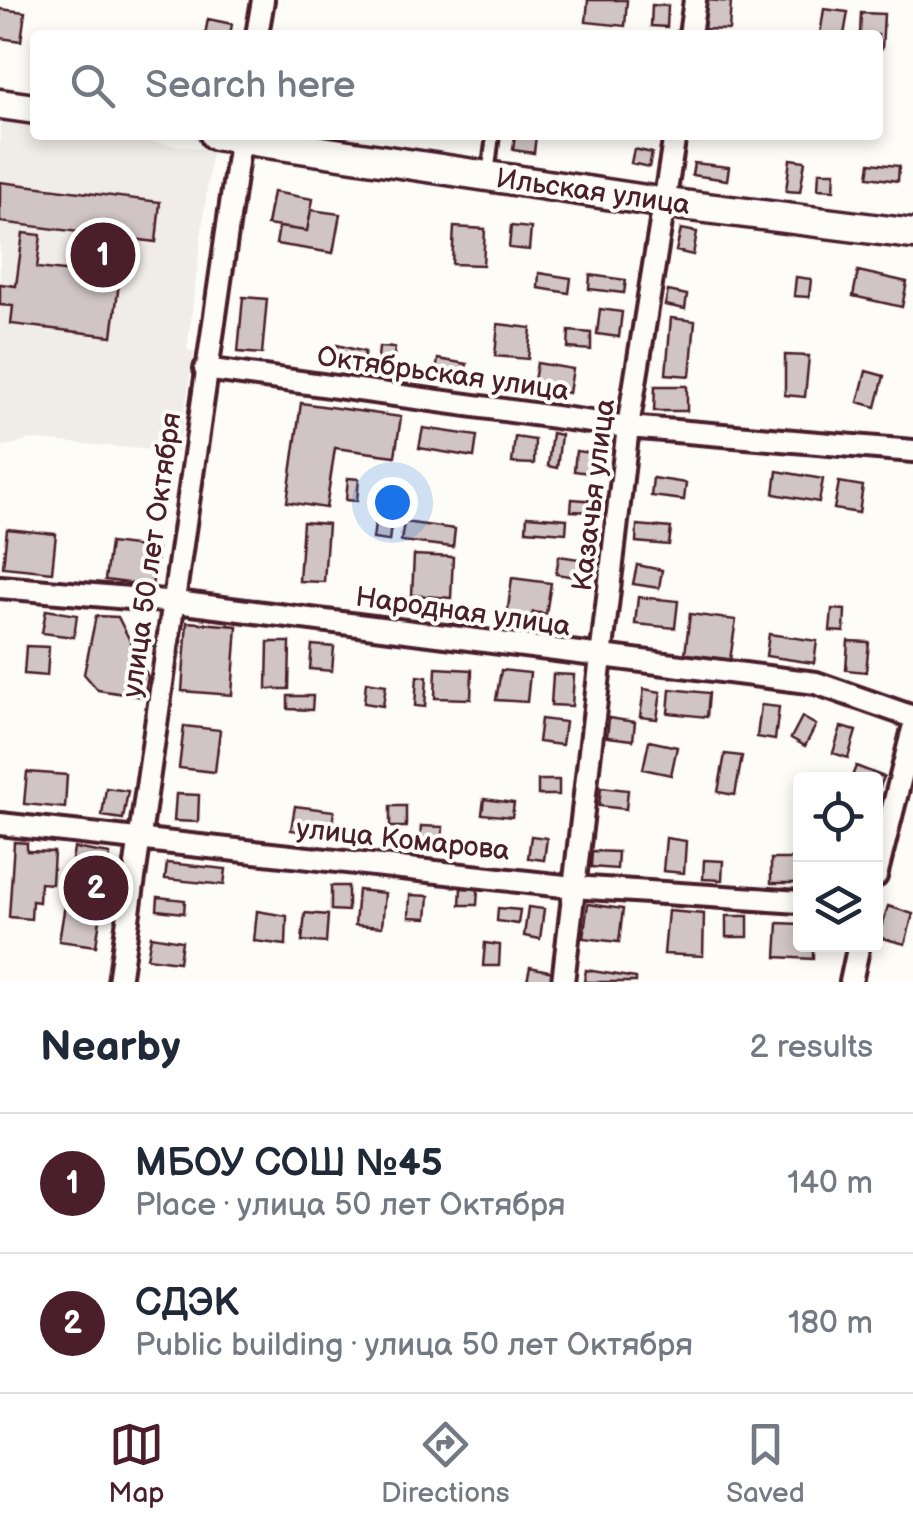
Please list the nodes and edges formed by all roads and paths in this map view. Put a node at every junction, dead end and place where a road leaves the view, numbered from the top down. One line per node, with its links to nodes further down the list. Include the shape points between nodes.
1 (263, 0): 3 (street)
2 (694, 0): 4 (street)
3 (258, 30)
4 (691, 30)
5 (0, 104): 6 (street)
6 (30, 109)
7 (232, 140): 14 (street, улица 50 лет Октября)
8 (258, 140): 11 (street, Ильская улица)
9 (492, 140): 11 (lane)
10 (675, 140): 12 (street, Казачья улица)
11 (487, 176): 12 (street, Ильская улица)
12 (666, 204): 13 (street, Ильская улица); 15 (street, Казачья улица)
13 (913, 234)
14 (206, 369): 15 (street, Октябрьская улица); 18 (street, улица 50 лет Октября)
15 (628, 427): 16 (street, Октябрьская улица); 19 (street, Казачья улица)
16 (913, 451)
17 (0, 586): 18 (street, Народная улица)
18 (176, 602): 19 (street, Народная улица); 23 (street, улица 50 лет Октября)
19 (602, 658): 20 (street, Народная улица, via 816,683); 25 (street, Казачья улица)
20 (913, 717)
21 (913, 729): 24 (street)
22 (0, 824): 23 (street, улица Комарова)
23 (139, 838): 25 (street, улица Комарова); 28 (street, улица 50 лет Октября)
24 (880, 862)
25 (573, 887): 26 (street, улица Комарова); 29 (street, Казачья улица)
26 (793, 902)
27 (857, 952): 30 (street)
28 (119, 982)
29 (563, 982)
30 (851, 982)

